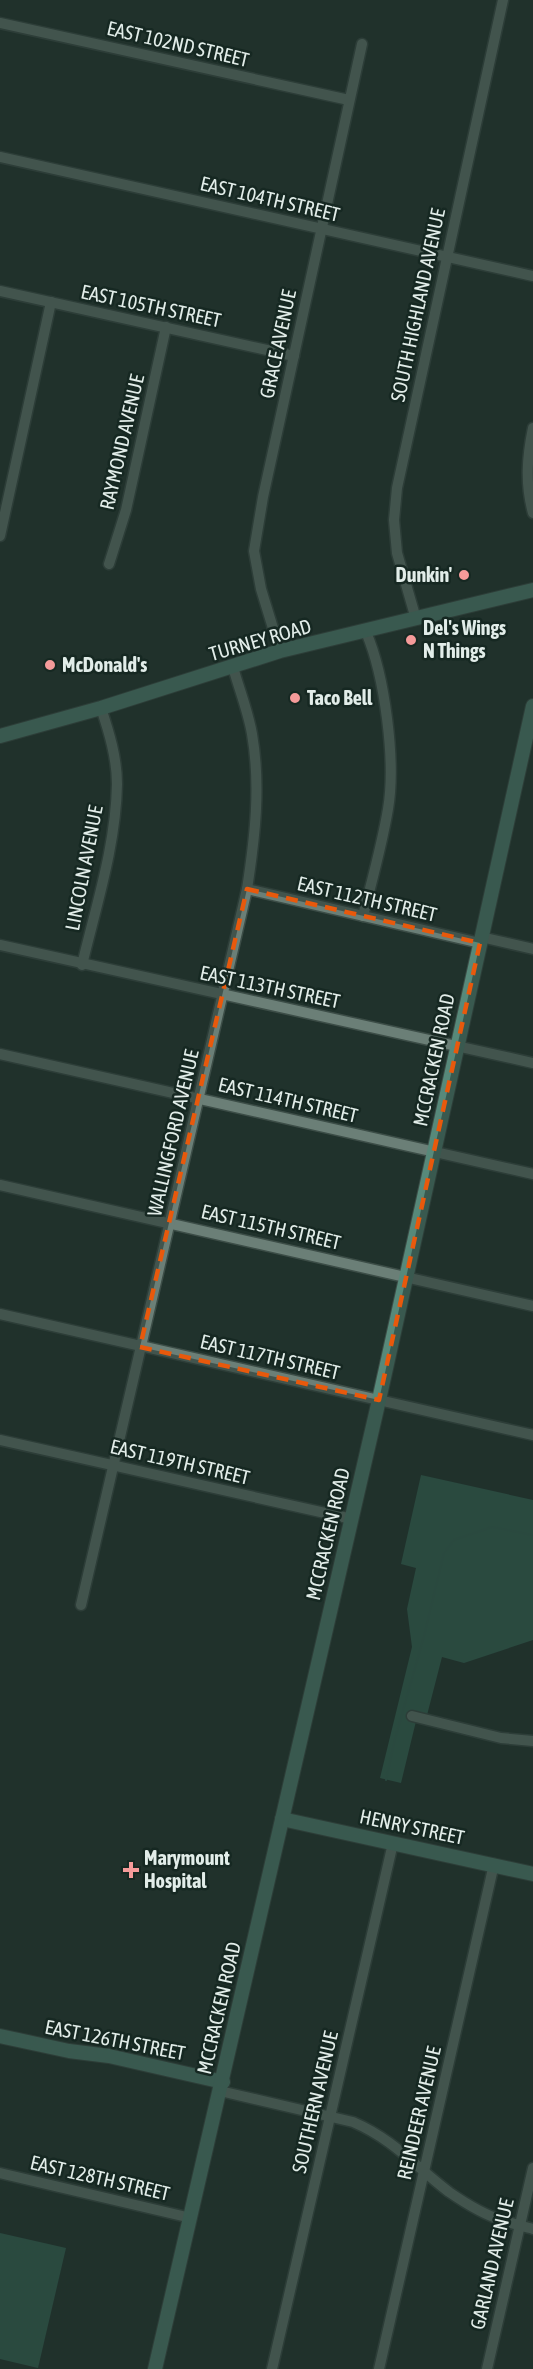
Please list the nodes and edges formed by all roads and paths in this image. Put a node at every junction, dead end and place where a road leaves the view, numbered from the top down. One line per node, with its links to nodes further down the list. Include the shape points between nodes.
1 (503, 0): 7 (street, SOUTH HIGHLAND AVENUE)
2 (0, 23): 4 (street, EAST 102ND STREET)
3 (362, 44): 4 (street, GRACE AVENUE)
4 (349, 100): 6 (street, GRACE AVENUE)
5 (0, 157): 6 (street, EAST 104TH STREET)
6 (321, 228): 7 (street, EAST 104TH STREET); 12 (street, GRACE AVENUE)
7 (447, 257): 8 (street, EAST 104TH STREET); 18 (street, SOUTH HIGHLAND AVENUE, via 397,488 394,520 397,553)
8 (533, 276)
9 (0, 291): 10 (street, EAST 105TH STREET)
10 (51, 302): 11 (street, EAST 105TH STREET); 15 (street)
11 (166, 327): 12 (street, EAST 105TH STREET); 16 (street, RAYMOND AVENUE, via 126,510)
12 (294, 356): 20 (street, GRACE AVENUE, via 254,551)
13 (533, 428): 14 (street, via 527,481)
14 (533, 513)
15 (0, 536)
16 (109, 564)
17 (533, 590): 18 (street, TURNEY ROAD)
18 (416, 619): 19 (street, TURNEY ROAD)
19 (366, 632): 20 (street, TURNEY ROAD); 26 (street, via 385,706 390,751 389,807)
20 (280, 651): 21 (street, TURNEY ROAD)
21 (233, 667): 23 (street, TURNEY ROAD); 25 (street, WALLINGFORD AVENUE, via 252,733 257,784 256,830)
22 (533, 706): 27 (street, MCCRACKEN ROAD)
23 (101, 708): 24 (street, TURNEY ROAD); 30 (street, LINCOLN AVENUE, via 117,782 113,831)
24 (0, 736)
25 (247, 889): 26 (street, EAST 112TH STREET); 31 (street, WALLINGFORD AVENUE)
26 (363, 916): 27 (street, EAST 112TH STREET)
27 (480, 940): 29 (street, EAST 112TH STREET); 32 (street, MCCRACKEN ROAD)
28 (0, 945): 30 (street, EAST 113TH STREET)
29 (533, 949)
30 (82, 964): 31 (street, EAST 113TH STREET)
31 (223, 995): 32 (street, EAST 113TH STREET); 35 (street, WALLINGFORD AVENUE)
32 (456, 1047): 34 (street, EAST 113TH STREET); 36 (street, MCCRACKEN ROAD)
33 (0, 1054): 35 (street, EAST 114TH STREET)
34 (533, 1064)
35 (199, 1099): 36 (street, EAST 114TH STREET); 39 (street, WALLINGFORD AVENUE)
36 (434, 1151): 37 (street, EAST 114TH STREET); 40 (street, MCCRACKEN ROAD)
37 (533, 1174)
38 (0, 1185): 39 (street, EAST 115TH STREET)
39 (171, 1223): 40 (street, EAST 115TH STREET); 43 (street, WALLINGFORD AVENUE)
40 (406, 1275): 41 (street, EAST 115TH STREET); 44 (street, MCCRACKEN ROAD)
41 (533, 1306)
42 (0, 1314): 43 (street, EAST 117TH STREET)
43 (140, 1347): 44 (street, EAST 117TH STREET); 47 (street, WALLINGFORD AVENUE)
44 (379, 1400): 45 (street, EAST 117TH STREET); 48 (street, MCCRACKEN ROAD)
45 (533, 1435)
46 (0, 1440): 47 (street, EAST 119TH STREET)
47 (113, 1466): 48 (street, EAST 119TH STREET); 49 (street, WALLINGFORD AVENUE)
48 (352, 1519): 52 (street, MCCRACKEN ROAD)
49 (81, 1605)
50 (412, 1716): 51 (street, via 501,1738)
51 (533, 1741)
52 (282, 1820): 53 (street, HENRY STREET); 57 (street, MCCRACKEN ROAD)
53 (393, 1843): 54 (street, HENRY STREET); 58 (street, SOUTHERN AVENUE)
54 (494, 1864): 55 (street, HENRY STREET); 60 (street, REINDEER AVENUE)
55 (533, 1874)
56 (0, 2036): 57 (street, EAST 126TH STREET, via 69,2052 109,2056)
57 (222, 2087): 58 (street); 62 (street, MCCRACKEN ROAD)
58 (330, 2117): 60 (street, via 371,2130); 66 (street, SOUTHERN AVENUE)
59 (533, 2168): 63 (street, GARLAND AVENUE)
60 (425, 2171): 63 (street, via 476,2209); 67 (street, REINDEER AVENUE)
61 (0, 2173): 62 (street, EAST 128TH STREET)
62 (191, 2218): 65 (street, MCCRACKEN ROAD)
63 (520, 2224): 64 (street); 68 (street, GARLAND AVENUE)
64 (533, 2229)
65 (155, 2369)
66 (272, 2369)
67 (379, 2369)
68 (487, 2369)

